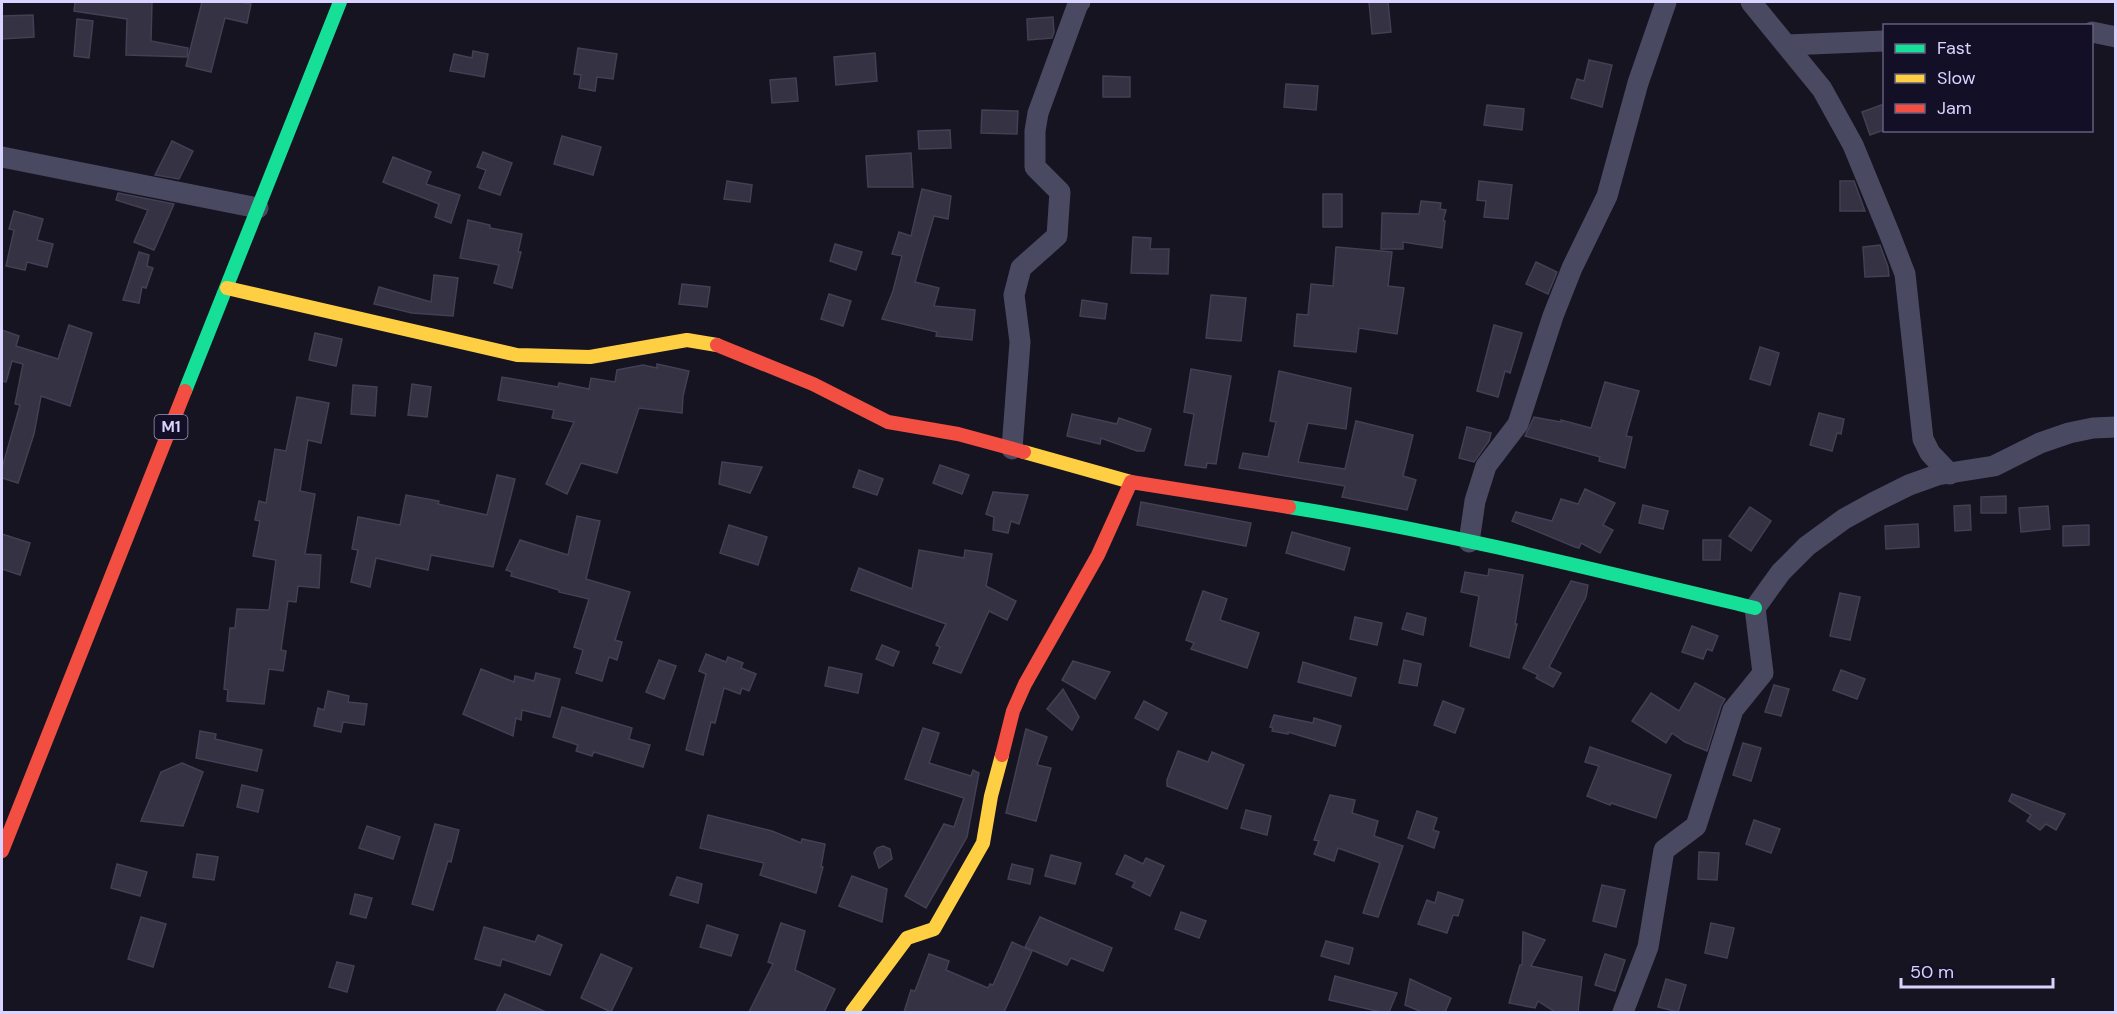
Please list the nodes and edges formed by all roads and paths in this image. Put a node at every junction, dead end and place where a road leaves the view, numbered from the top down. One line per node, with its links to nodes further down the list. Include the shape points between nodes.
1 (340, 2): 10 (main road, M1)
2 (1080, 2): 13 (street, via 1038,113 1035,131 1035,167 1060,192 1057,236 1021,268 1014,295 1020,342)
3 (1666, 2): 16 (street, via 1638,83 1607,196 1568,277 1518,424 1486,466 1475,501)
4 (1751, 2): 8 (street)
5 (2093, 32): 6 (street)
6 (2115, 38)
7 (1883, 41): 8 (street)
8 (1787, 45): 14 (street, via 1822,89 1848,136 1905,274 1923,439 1930,453)
9 (2, 157): 10 (street)
10 (258, 208): 11 (main road, M1)
11 (227, 288): 13 (main road, via 517,355 590,357 687,340 717,345 813,384 888,422 958,434); 18 (main road, M1)
12 (2115, 427): 14 (street, via 2069,433 1994,466)
13 (1012, 449): 15 (main road)
14 (1950, 474): 17 (street, via 1910,485 1844,519 1807,546)
15 (1131, 482): 16 (main road, via 1370,520); 19 (main road, via 1098,555 1024,684 991,795 983,843 934,929 907,938)
16 (1469, 542): 17 (main road)
17 (1755, 608): 20 (street, via 1763,673 1733,710 1696,826 1664,850 1648,947)
18 (2, 851)
19 (852, 1012)
20 (1623, 1012)

